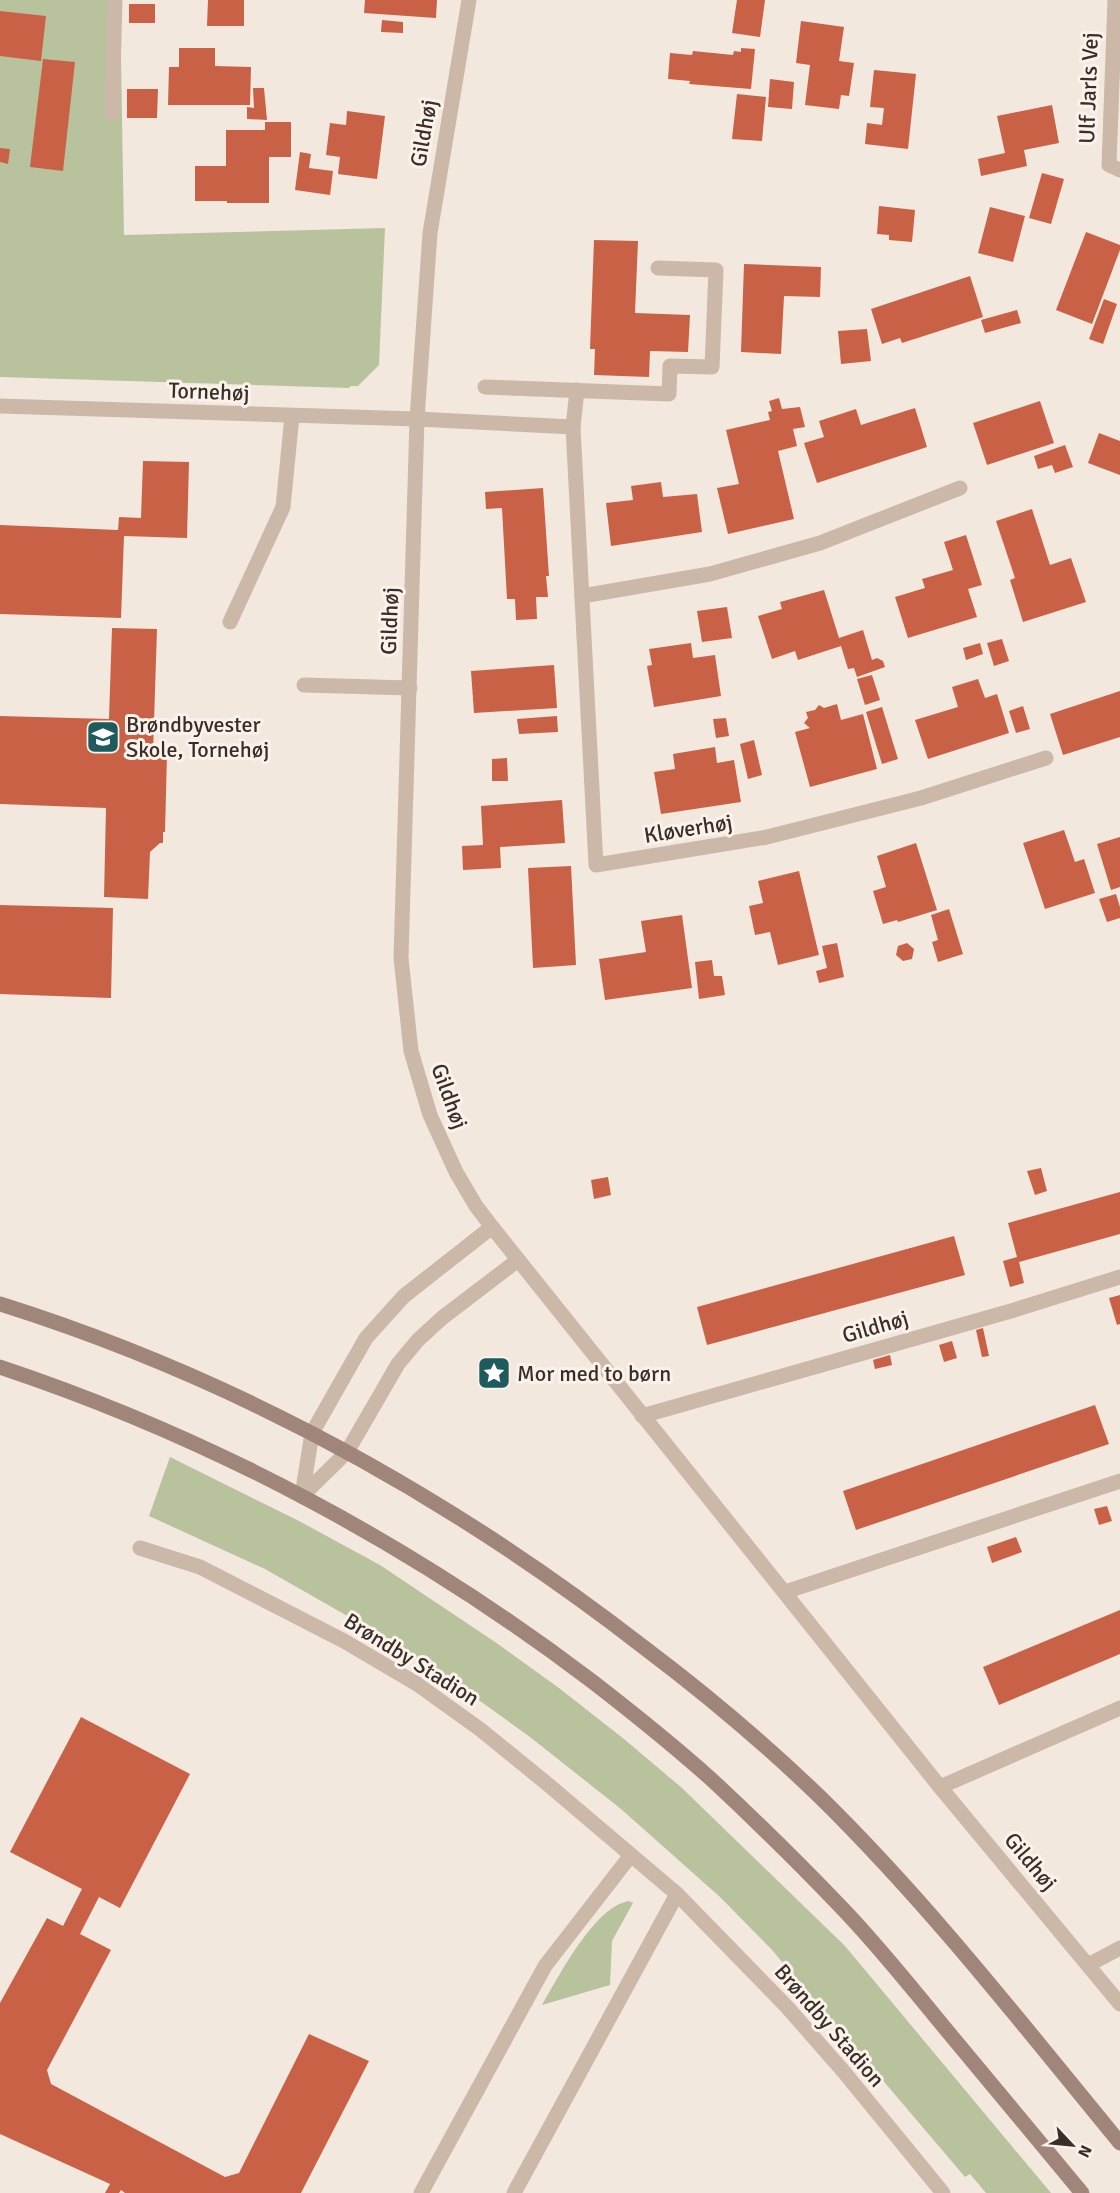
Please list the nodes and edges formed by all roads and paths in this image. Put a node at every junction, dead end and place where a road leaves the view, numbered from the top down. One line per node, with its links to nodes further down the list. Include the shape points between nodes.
1 (115, 0): 4 (street)
2 (469, 0): 11 (street, Gildhøj, via 430,233)
3 (1115, 0): 5 (street, Ulf Jarls Vej, via 1108,165)
4 (112, 113)
5 (1120, 170)
6 (658, 268): 8 (street, via 716,270 712,368 670,366 669,394)
7 (485, 387): 8 (street)
8 (577, 390): 12 (street, Kløverhøj)
9 (0, 406): 10 (street, Tornehøj)
10 (292, 416): 11 (street, Tornehøj); 15 (street, via 283,507)
11 (417, 419): 12 (street); 17 (street, Gildhøj)
12 (573, 427): 14 (street, Kløverhøj)
13 (960, 488): 14 (street, via 820,543 710,574)
14 (582, 596): 18 (street, Kløverhøj, via 596,866 767,837 921,798)
15 (230, 622)
16 (304, 685): 17 (street)
17 (410, 688): 19 (street, Gildhøj, via 401,958 411,1052 430,1115 447,1153)
18 (1046, 758)
19 (492, 1227): 20 (street, Gildhøj); 25 (street, via 404,1296 384,1317 366,1338)
20 (518, 1260): 24 (street, Gildhøj); 26 (street, via 418,1340 398,1364)
21 (1120, 1277): 24 (street, Gildhøj)
22 (0, 1304): 25 (street, via 141,1354)
23 (0, 1367): 28 (street, via 79,1394)
24 (642, 1416): 30 (street, Gildhøj)
25 (312, 1433): 26 (street); 28 (street)
26 (347, 1452): 28 (street); 38 (street, via 511,1550 589,1604 742,1725 821,1798 897,1877)
27 (1120, 1481): 30 (street)
28 (302, 1496): 42 (street, via 476,1598 556,1654 710,1778 843,1909)
29 (140, 1548): 33 (street, Brøndby Stadion, via 201,1567 344,1641 417,1684 481,1730)
30 (785, 1592): 32 (street, Gildhøj)
31 (1120, 1708): 32 (street)
32 (940, 1787): 36 (street, Gildhøj)
33 (631, 1855): 34 (street, Brøndby Stadion); 39 (street, via 545,1966)
34 (677, 1894): 40 (street); 41 (street, Brøndby Stadion, via 787,2007)
35 (1120, 1948): 36 (street)
36 (1088, 1965): 37 (street, Gildhøj)
37 (1120, 2004)
38 (1120, 2143)
39 (422, 2193)
40 (514, 2193)
41 (943, 2193)
42 (1082, 2193)

